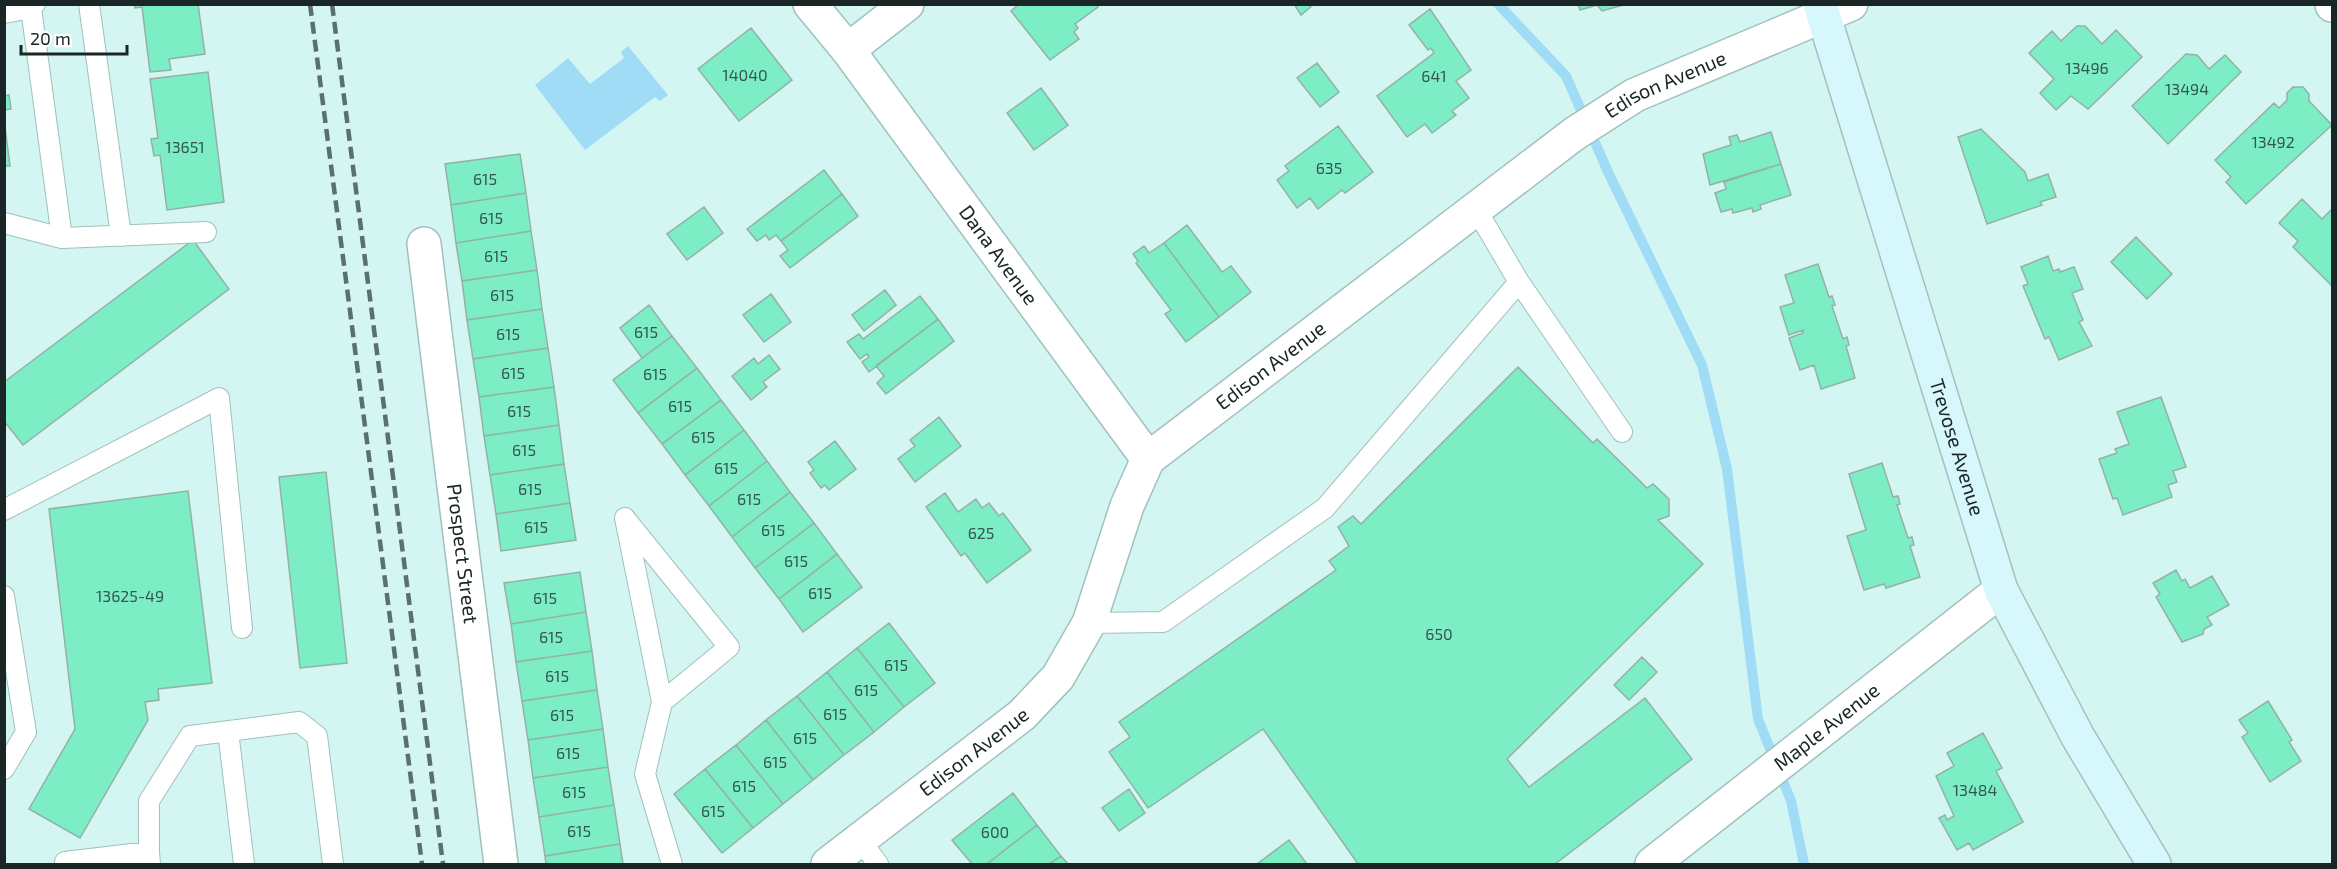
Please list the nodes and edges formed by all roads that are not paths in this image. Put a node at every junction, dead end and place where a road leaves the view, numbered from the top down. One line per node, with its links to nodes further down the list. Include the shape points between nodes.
1 (89, 4): 11 (lane)
2 (810, 4): 7 (street)
3 (907, 4): 7 (street)
4 (33, 6): 6 (lane); 12 (lane)
5 (1832, 8): 8 (street, Edison Avenue, via 1635,94 1574,134); 18 (street, Trevose Avenue)
6 (4, 12)
7 (849, 50): 16 (street, Dana Avenue)
8 (1476, 209): 14 (lane); 16 (street, Edison Avenue)
9 (4, 223): 12 (lane)
10 (206, 232): 11 (lane)
11 (121, 236): 12 (lane)
12 (62, 238)
13 (424, 244): 31 (street, Prospect Street)
14 (1518, 282): 15 (lane); 21 (lane, via 1325,508 1163,621)
15 (1622, 432)
16 (1148, 459): 21 (street, Edison Avenue, via 1127,506)
17 (4, 510): 22 (lane, via 219,398)
18 (2001, 590): 34 (street, Maple Avenue); 35 (street, Trevose Avenue, via 2078,737)
19 (4, 596): 20 (lane)
20 (6, 617): 25 (lane, via 26,732)
21 (1089, 623): 26 (street, Edison Avenue, via 1058,677 1022,715)
22 (242, 628)
23 (662, 702): 23 (lane, via 629,541 625,518 729,647); 32 (lane, via 645,774)
24 (228, 731): 27 (lane, via 190,736 149,801); 29 (lane); 30 (lane, via 299,722 317,736)
25 (4, 769)
26 (869, 852): 33 (street, Edison Avenue)
27 (149, 858): 28 (lane)
28 (65, 864)
29 (244, 864)
30 (333, 864)
31 (501, 864)
32 (672, 864)
33 (828, 864)
34 (1652, 864)
35 (2154, 864)

